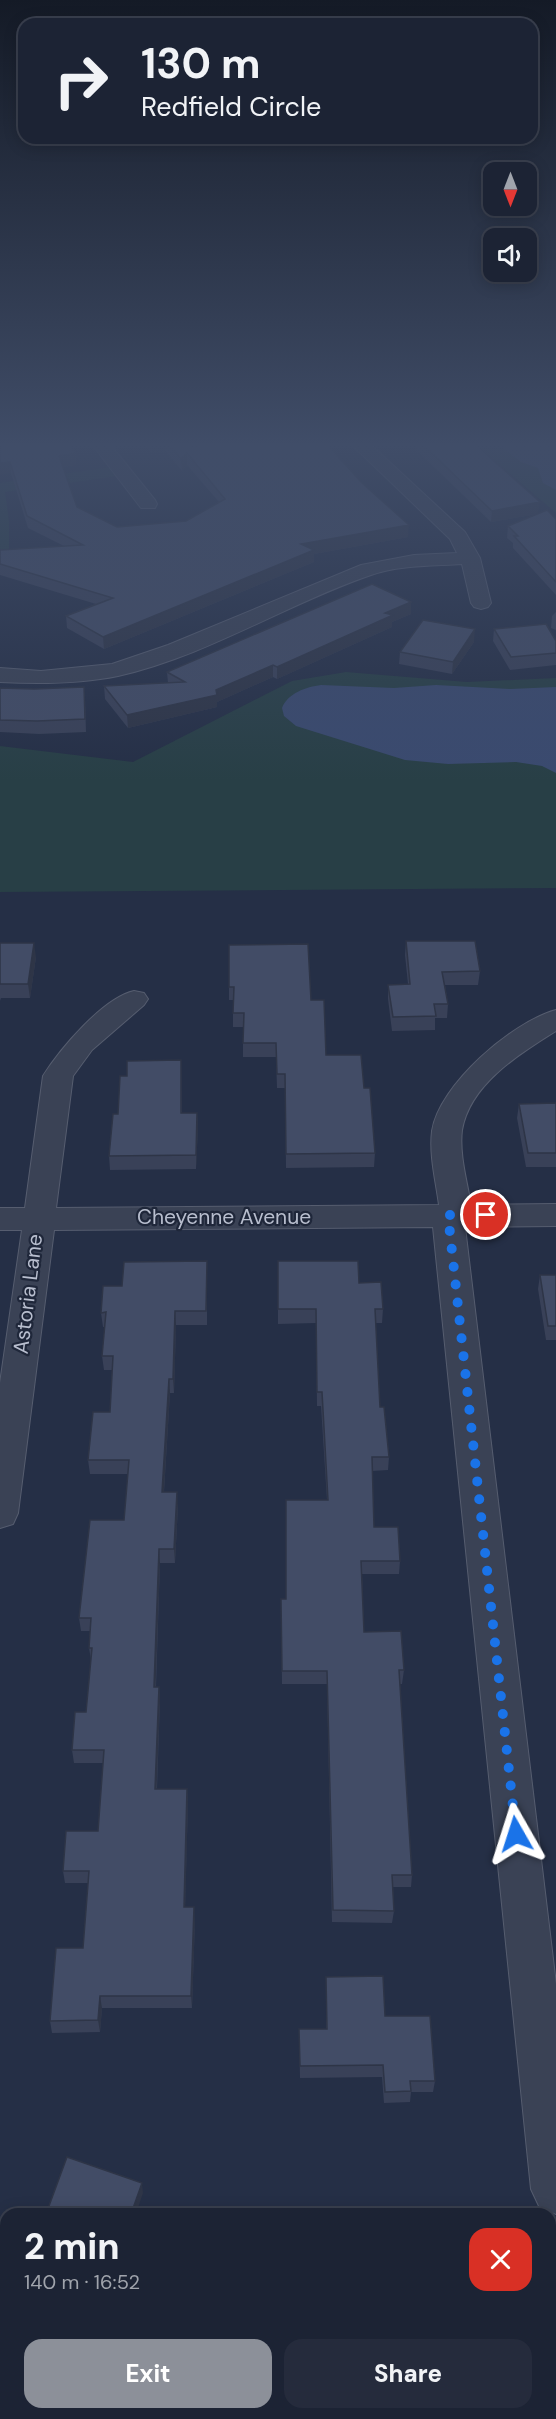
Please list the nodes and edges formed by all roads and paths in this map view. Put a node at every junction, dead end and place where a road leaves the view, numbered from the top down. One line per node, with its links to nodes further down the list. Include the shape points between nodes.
1 (470, 558): 2 (street); 3 (street, via 414,561 368,569 176,650 115,670 41,678)
2 (481, 603)
3 (0, 675)
4 (134, 999): 8 (street, Astoria Lane, via 88,1038 58,1076)
5 (556, 1019): 6 (street, via 518,1041 455,1103 447,1132)
6 (452, 1215): 7 (street, Cheyenne Avenue); 8 (street, Cheyenne Avenue); 11 (street)
7 (556, 1215)
8 (37, 1218): 9 (street, Cheyenne Avenue); 10 (street, Astoria Lane)
9 (0, 1219)
10 (0, 1513)
11 (556, 2189)

